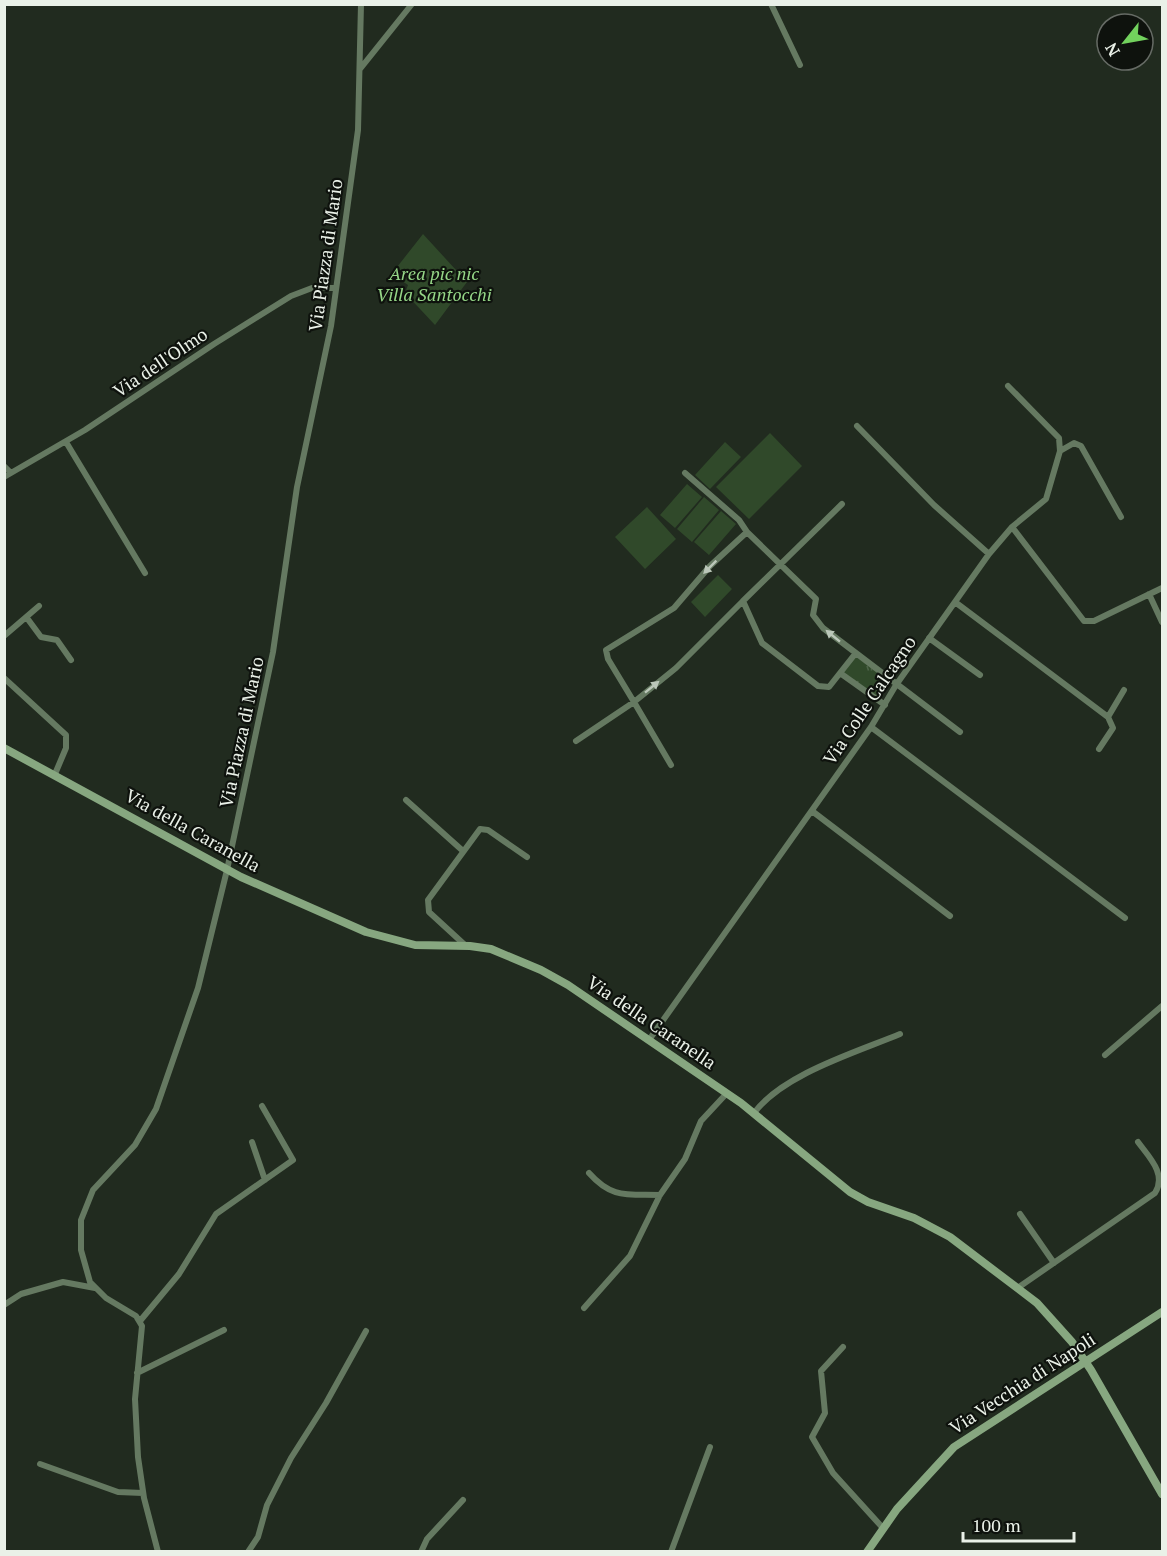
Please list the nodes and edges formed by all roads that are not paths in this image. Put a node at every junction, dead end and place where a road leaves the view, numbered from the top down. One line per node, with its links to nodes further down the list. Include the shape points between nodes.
1 (412, 4): 5 (street)
2 (771, 4): 4 (street)
3 (360, 5): 5 (street, Via Piazza di Mario)
4 (800, 65)
5 (360, 69): 6 (street, Via Piazza di Mario, via 357,138)
6 (336, 288): 9 (street, Via dell'Olmo, via 312,288 291,296); 51 (street, Via Piazza di Mario, via 326,356 296,494 273,652)
7 (1008, 386): 10 (street, via 1057,434)
8 (857, 426): 18 (street, via 939,510)
9 (66, 442): 13 (street, Via dell'Olmo); 20 (street)
10 (1060, 451): 15 (street, via 1074,443 1081,446); 16 (street, Via Colle Calcagno, via 1046,500)
11 (4, 466): 13 (street)
12 (685, 473): 17 (street, via 739,520)
13 (8, 475)
14 (842, 504): 19 (street)
15 (1121, 517)
16 (1012, 527): 18 (street, Via Colle Calcagno); 22 (street, via 1084,621 1094,621)
17 (747, 532): 19 (street); 37 (street, one-way to 37, via 710,566 674,608 608,647 607,657)
18 (989, 554): 24 (street, Via Colle Calcagno)
19 (780, 564): 23 (street); 30 (street, one-way to 19, via 818,623 813,614 816,599)
20 (145, 573)
21 (1162, 588): 22 (street)
22 (1149, 594): 27 (street)
23 (742, 602): 32 (street, via 762,643 818,686 829,687); 37 (street, one-way to 23, via 683,661)
24 (955, 602): 29 (street, Via Colle Calcagno); 39 (street)
25 (39, 606): 26 (street)
26 (27, 618): 28 (street); 31 (street, via 41,637 57,640)
27 (1162, 622)
28 (4, 636)
29 (929, 638): 33 (street); 35 (street, Via Colle Calcagno)
30 (855, 654): 32 (street); 35 (street)
31 (71, 660)
32 (840, 673): 38 (street)
33 (980, 675)
34 (4, 678): 46 (street, via 66,735 66,748)
35 (896, 685): 38 (street, Via Colle Calcagno); 41 (street)
36 (1124, 690): 39 (street)
37 (634, 702): 42 (street); 45 (street)
38 (885, 705): 40 (street, Via Colle Calcagno)
39 (1108, 717): 44 (street, via 1113,728)
40 (871, 727): 48 (street, Via Colle Calcagno); 53 (street)
41 (960, 732)
42 (576, 741)
43 (4, 748): 46 (main road, Via della Caranella)
44 (1099, 749)
45 (671, 765)
46 (55, 774): 51 (main road, Via della Caranella)
47 (406, 801): 49 (street)
48 (812, 810): 52 (street); 57 (street, Via Colle Calcagno)
49 (463, 851): 50 (street, via 482,828); 54 (street, via 426,904 429,912)
50 (527, 857)
51 (227, 870): 54 (main road, Via della Caranella, via 385,939 421,946); 70 (street, Via Piazza di Mario, via 198,988 156,1109 138,1141 95,1187 83,1210 81,1250)
52 (950, 916)
53 (1125, 918)
54 (466, 946): 57 (main road, Via della Caranella, via 496,951 541,970)
55 (1162, 1006): 58 (street)
56 (900, 1034): 61 (street, via 792,1082)
57 (649, 1040): 59 (main road, Via della Caranella)
58 (1105, 1055)
59 (728, 1093): 61 (main road, Via della Caranella); 66 (street, via 704,1117 685,1159)
60 (262, 1106): 65 (street, via 294,1158)
61 (754, 1113): 69 (main road, Via della Caranella, via 854,1195 933,1228)
62 (252, 1142): 65 (street)
63 (1138, 1142): 68 (street, via 1158,1173 1156,1191)
64 (589, 1173): 66 (street, via 611,1192)
65 (265, 1180): 74 (street, via 214,1217 179,1274)
66 (660, 1195): 72 (street, via 627,1260)
67 (1020, 1214): 68 (street)
68 (1054, 1263): 69 (street)
69 (1019, 1287): 78 (main road, Via della Caranella, via 1050,1315)
70 (95, 1288): 71 (street, via 63,1282 21,1293); 74 (street)
71 (4, 1305)
72 (584, 1308)
73 (1162, 1312): 78 (main road, Via Vecchia di Napoli)
74 (140, 1321): 79 (street)
75 (224, 1330): 79 (street)
76 (366, 1331): 87 (street, via 291,1458 267,1505 258,1537)
77 (843, 1347): 85 (street, via 821,1371 825,1413 812,1437 833,1473)
78 (1086, 1361): 83 (main road, Via della Caranella); 85 (main road, Via Vecchia di Napoli, via 954,1447)
79 (137, 1374): 82 (street, via 136,1424)
80 (710, 1447): 89 (street)
81 (40, 1464): 82 (street, via 118,1492)
82 (143, 1493): 86 (street)
83 (1162, 1494)
84 (463, 1500): 88 (street)
85 (882, 1527): 90 (main road, Via Vecchia di Napoli)
86 (158, 1551)
87 (248, 1551)
88 (421, 1551)
89 (671, 1551)
90 (867, 1551)

